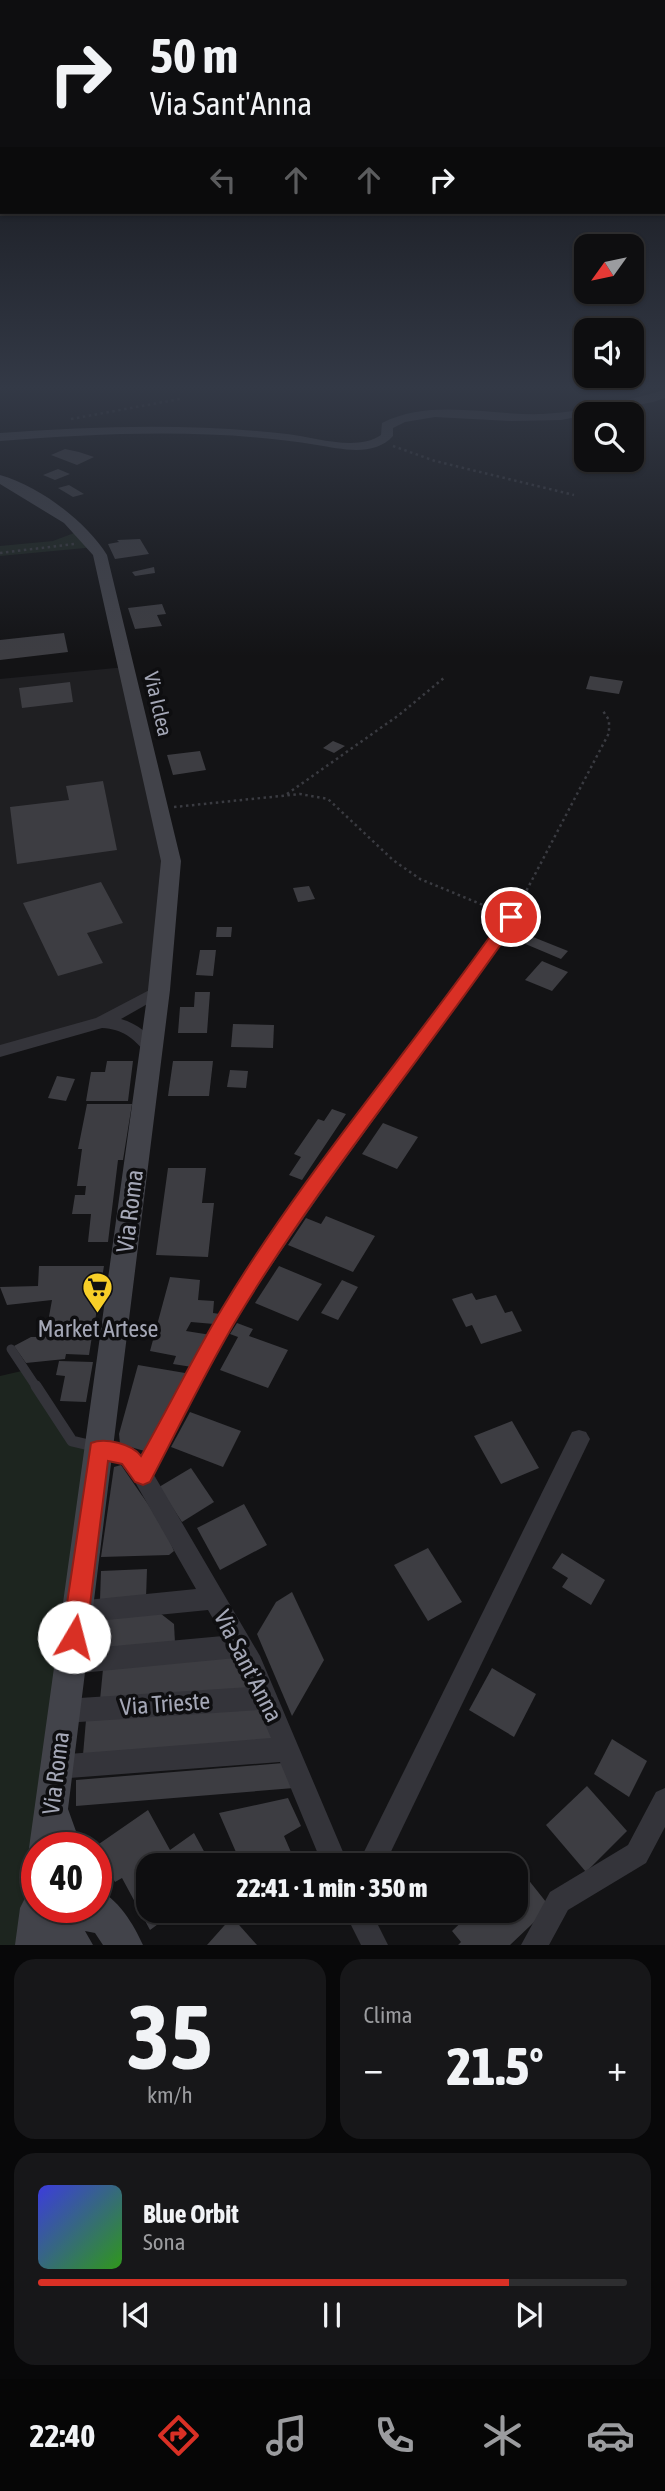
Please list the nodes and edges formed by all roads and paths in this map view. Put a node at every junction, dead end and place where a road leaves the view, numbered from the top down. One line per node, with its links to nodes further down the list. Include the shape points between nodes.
1 (495, 476): 3 (path)
2 (0, 479): 4 (street, via 56,510)
3 (574, 495)
4 (93, 541): 5 (path); 9 (street, Via Iclea)
5 (0, 553)
6 (445, 677): 8 (path)
7 (603, 710): 10 (path, via 608,733)
8 (285, 796): 9 (path); 10 (path, via 328,799 420,879)
9 (158, 808): 11 (street, Via Iclea, via 171,861)
10 (513, 915): 19 (street, via 319,1180 230,1312)
11 (159, 990): 12 (street); 14 (street, Via Roma)
12 (124, 1009): 13 (street); 14 (street, via 145,1011)
13 (102, 1022): 14 (street); 15 (street)
14 (148, 1030): 18 (street, Via Roma)
15 (0, 1051)
16 (11, 1349): 18 (lane, via 72,1441)
17 (579, 1439): 33 (street)
18 (99, 1449): 19 (street, Via Sant'Anna, via 129,1456); 21 (street, Via Roma)
19 (143, 1475): 20 (street, Via Sant'Anna)
20 (214, 1598): 21 (street); 22 (street, Via Sant'Anna)
21 (77, 1612): 23 (street, Via Roma)
22 (241, 1646): 23 (street); 24 (street, Via Sant'Anna)
23 (71, 1662): 25 (street, Via Roma)
24 (267, 1698): 25 (street, Via Trieste); 26 (street, Via Sant'Anna)
25 (64, 1711): 27 (street, Via Roma)
26 (288, 1749): 27 (street); 32 (street, Via Sant'Anna)
27 (56, 1767): 29 (street, Via Roma)
28 (665, 1801): 38 (street, via 637,1854 559,1901)
29 (51, 1806): 30 (street, Via Roma); 31 (street)
30 (48, 1832)
31 (60, 1832)
32 (331, 1853)
33 (376, 1853)
34 (39, 1923): 36 (street)
35 (363, 1923): 37 (street)
36 (75, 1945)
37 (375, 1945)
38 (534, 1945)

